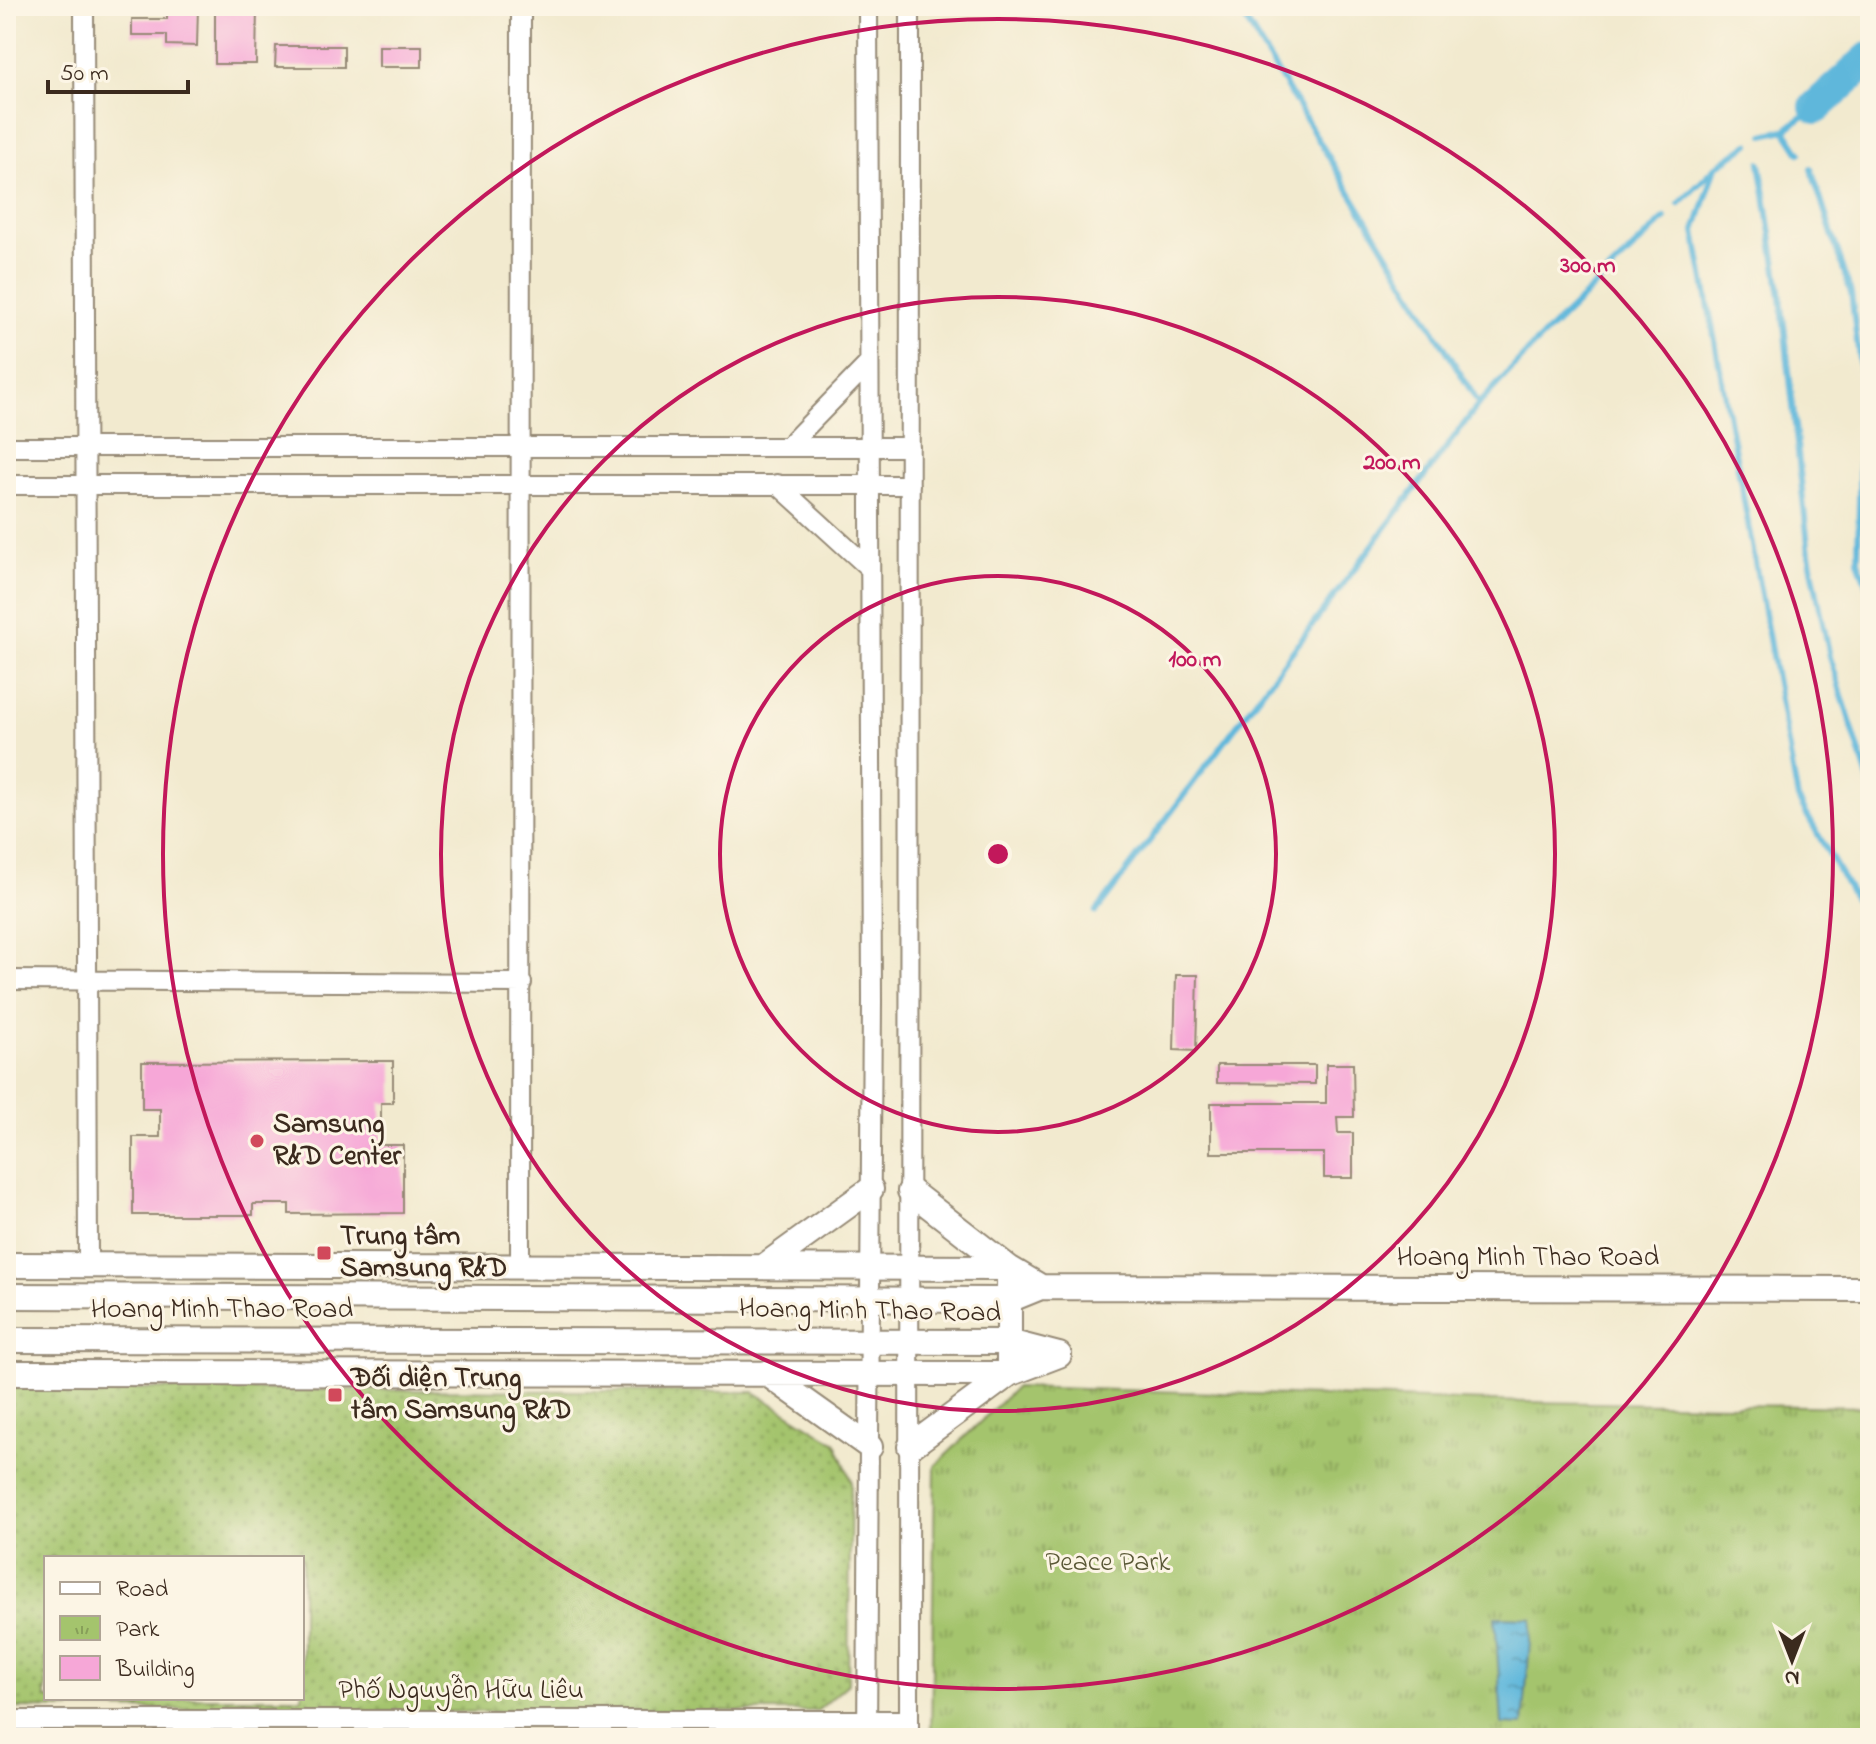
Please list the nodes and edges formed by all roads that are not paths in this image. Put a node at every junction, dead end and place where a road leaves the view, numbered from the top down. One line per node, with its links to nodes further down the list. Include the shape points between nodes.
1 (84, 6): 8 (street)
2 (521, 6): 11 (street)
3 (868, 6): 5 (street)
4 (910, 6): 10 (street)
5 (868, 364): 6 (street); 9 (street)
6 (869, 446): 9 (street); 10 (street); 13 (street)
7 (6, 447): 8 (street)
8 (85, 447): 11 (street); 15 (street)
9 (787, 447): 11 (street)
10 (910, 447): 16 (street)
11 (522, 448): 17 (street)
12 (777, 484): 13 (street); 17 (street); 18 (street)
13 (869, 484): 16 (street); 18 (street)
14 (6, 485): 15 (street)
15 (86, 485): 17 (street); 20 (street)
16 (910, 485): 23 (street)
17 (522, 486): 21 (street)
18 (869, 568): 22 (street)
19 (6, 980): 20 (street)
20 (86, 980): 21 (street); 25 (street)
21 (522, 983): 27 (street)
22 (871, 1189): 26 (main road); 28 (street)
23 (910, 1191): 29 (street); 30 (main road)
24 (6, 1265): 25 (main road, Hoang Minh Thao Road)
25 (88, 1265): 27 (main road, Hoang Minh Thao Road)
26 (763, 1266): 27 (main road, Hoang Minh Thao Road); 28 (main road, Hoang Minh Thao Road); 34 (main road)
27 (520, 1267)
28 (871, 1268): 29 (main road, Hoang Minh Thao Road); 35 (street)
29 (910, 1268): 30 (main road, Hoang Minh Thao Road); 36 (street)
30 (1009, 1268): 31 (main road, Hoang Minh Thao Road); 37 (main road)
31 (1041, 1287): 32 (main road, Hoang Minh Thao Road); 37 (main road, Hoang Minh Thao Road)
32 (1870, 1289)
33 (6, 1296): 34 (main road, Hoang Minh Thao Road)
34 (763, 1297): 35 (main road, Hoang Minh Thao Road)
35 (871, 1298): 36 (main road, Hoang Minh Thao Road); 40 (street)
36 (910, 1299): 37 (main road, Hoang Minh Thao Road); 41 (street)
37 (1009, 1300): 42 (main road)
38 (6, 1340): 39 (main road, Hoang Minh Thao Road)
39 (765, 1340): 40 (main road, Hoang Minh Thao Road); 45 (main road)
40 (871, 1341): 41 (main road, Hoang Minh Thao Road); 43 (street)
41 (910, 1341): 42 (main road, Hoang Minh Thao Road); 46 (street)
42 (1009, 1342): 47 (main road); 47 (main road, Hoang Minh Thao Road, via 1059,1355)
43 (871, 1372): 45 (main road, Hoang Minh Thao Road); 46 (main road, Hoang Minh Thao Road); 48 (street)
44 (6, 1373): 45 (main road, Hoang Minh Thao Road)
45 (766, 1373): 48 (main road)
46 (910, 1373): 47 (main road, Hoang Minh Thao Road); 49 (street)
47 (1009, 1374): 49 (main road)
48 (870, 1447): 53 (street)
49 (910, 1447): 54 (street)
50 (373, 1719): 52 (street, Phố Nguyễn Hữu Liêu); 53 (street, Phố Nguyễn Hữu Liêu); 55 (street)
51 (6, 1720): 52 (street, Phố Nguyễn Hữu Liêu)
52 (72, 1729)
53 (867, 1729): 54 (street, Phố Nguyễn Hữu Liêu)
54 (909, 1729)
55 (374, 1738)

